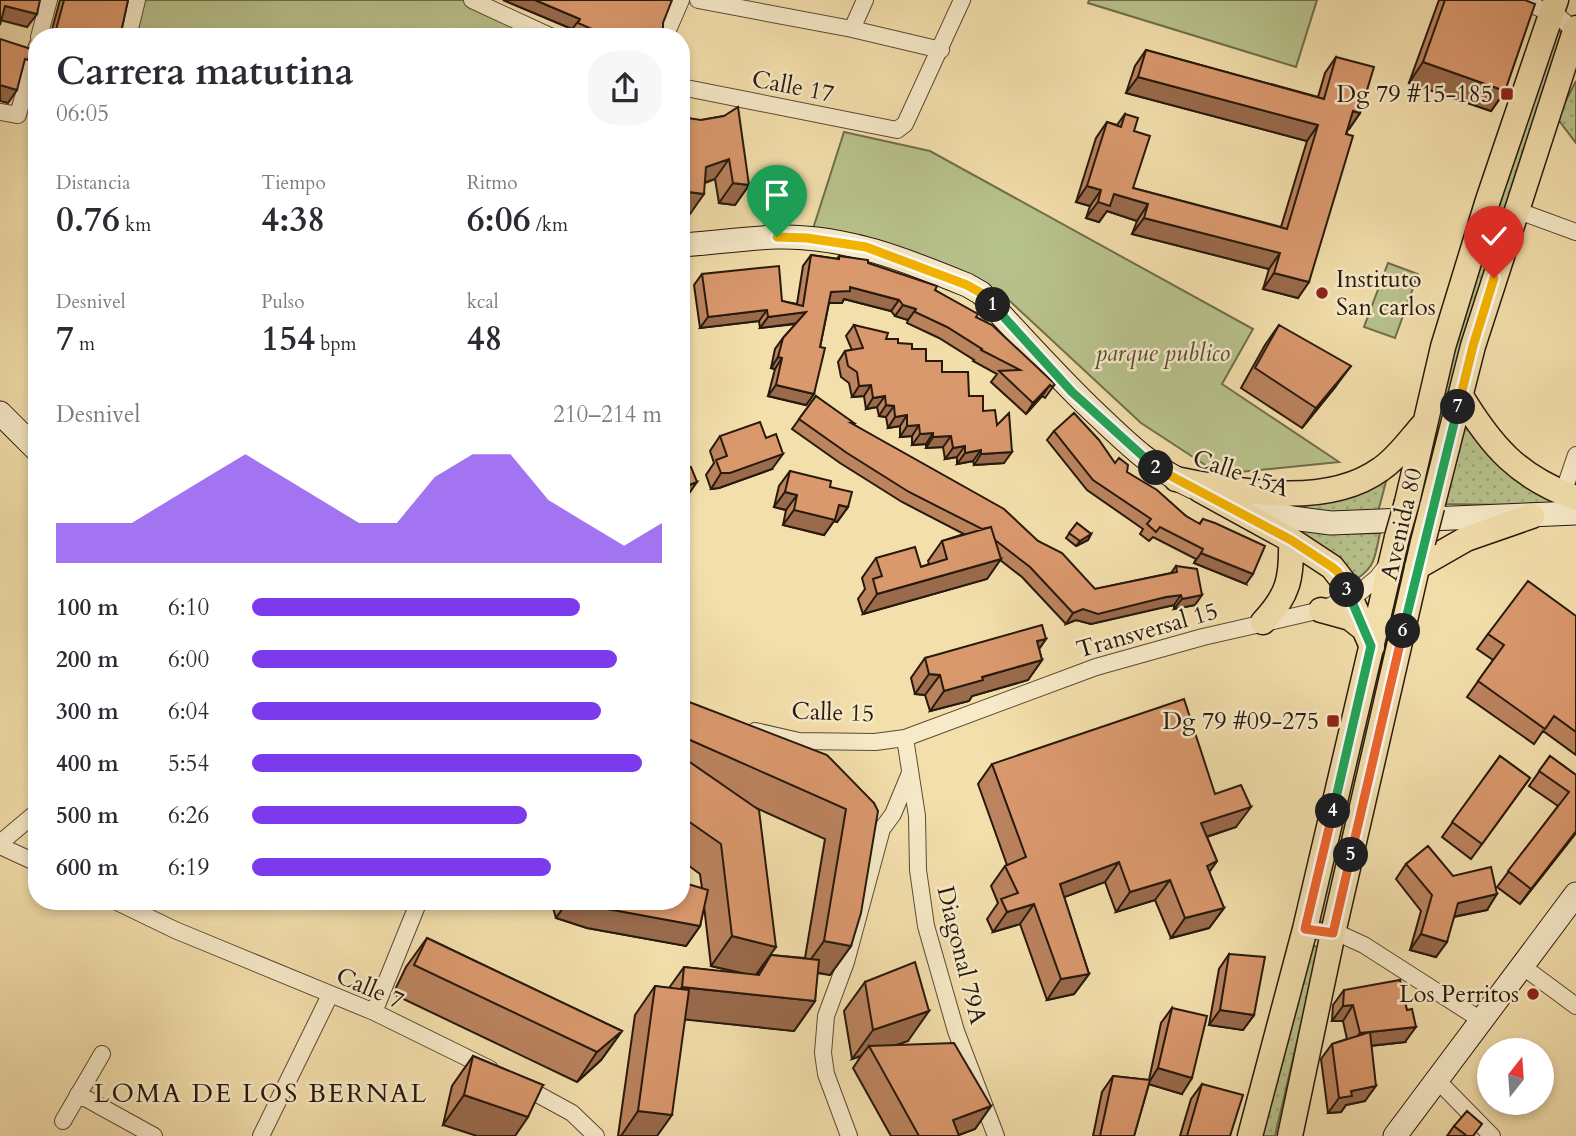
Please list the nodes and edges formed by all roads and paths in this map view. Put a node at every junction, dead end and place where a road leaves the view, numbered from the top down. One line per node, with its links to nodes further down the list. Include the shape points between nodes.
1 (49, 0): 11 (street)
2 (137, 0): 12 (street)
3 (472, 0): 13 (street)
4 (681, 0): 14 (street)
5 (698, 0): 9 (street)
6 (865, 0): 15 (street)
7 (962, 0): 17 (street)
8 (1521, 0): 10 (street)
9 (771, 7): 15 (street)
10 (1554, 7): 16 (street); 26 (main road, Avenida 80, via 1485,212)
11 (41, 28)
12 (130, 28)
13 (533, 28)
14 (669, 28)
15 (852, 29): 17 (street)
16 (1576, 30): 21 (main road, Avenida 80)
17 (941, 50): 19 (street, Calle 17, via 905,124 897,130)
18 (28, 79): 20 (street, via 18,115)
19 (690, 89)
20 (0, 112)
21 (1516, 209): 22 (street); 24 (main road, Avenida 80)
22 (1576, 232)
23 (690, 245): 29 (street, Calle 15A, via 777,237 842,243 866,247 975,288 1072,392 1154,467)
24 (1461, 396): 31 (main road, via 1500,452 1524,474); 35 (main road, Avenida 80, bridge)
25 (0, 413): 27 (street)
26 (1424, 423): 29 (main road, via 1382,468 1344,487 1270,492); 34 (main road, Avenida 80, bridge)
27 (28, 441)
28 (1576, 455): 31 (street)
29 (1177, 479): 30 (street, Calle 15A)
30 (1200, 490): 32 (street, Calle 15A, via 1265,513 1311,522); 33 (main road)
31 (1572, 502): 32 (street, Calle 15A)
32 (1532, 516): 35 (main road, via 1466,539)
33 (1291, 540): 36 (main road, via 1338,572); 38 (main road, via 1291,579)
34 (1395, 548): 36 (street, Transversal 15, via 1369,585); 39 (main road, Avenida 80)
35 (1417, 567): 56 (main road, Avenida 80)
36 (1350, 598): 37 (street, Transversal 15); 39 (main road)
37 (1321, 610): 38 (street, Transversal 15); 39 (main road, via 1350,618)
38 (1263, 622): 41 (street, Transversal 15, via 1096,667)
39 (1368, 638): 55 (main road, Avenida 80)
40 (742, 728): 42 (street, Calle 15)
41 (905, 738): 42 (street, Calle 15); 44 (street, Diagonal 79A)
42 (799, 741): 43 (street)
43 (814, 758)
44 (910, 773): 45 (street); 46 (street, Diagonal 79A)
45 (893, 814): 46 (street); 50 (street, via 882,829)
46 (917, 816): 70 (street, Diagonal 79A, via 926,926 956,1031)
47 (28, 820): 49 (street)
48 (862, 829): 50 (street)
49 (0, 845): 51 (street)
50 (877, 854): 69 (street, via 826,1016 826,1074)
51 (28, 859)
52 (1576, 894): 57 (street)
53 (134, 910): 58 (street, Calle 7)
54 (415, 910): 60 (street)
55 (1305, 929): 56 (street); 71 (main road, Avenida 80)
56 (1333, 933): 61 (street, via 1381,955); 72 (main road, Avenida 80)
57 (1522, 966): 59 (street); 61 (street)
58 (330, 995): 60 (street, Calle 7); 67 (street)
59 (1576, 1006)
60 (374, 1012): 68 (street, Calle 7, via 544,1097 572,1113)
61 (1481, 1020): 63 (street)
62 (102, 1054): 64 (street)
63 (1437, 1080): 73 (street); 74 (street)
64 (78, 1094): 65 (street); 66 (street)
65 (63, 1121)
66 (154, 1136)
67 (261, 1136)
68 (596, 1136)
69 (849, 1136)
70 (996, 1136)
71 (1250, 1136)
72 (1290, 1136)
73 (1395, 1136)
74 (1492, 1136)

